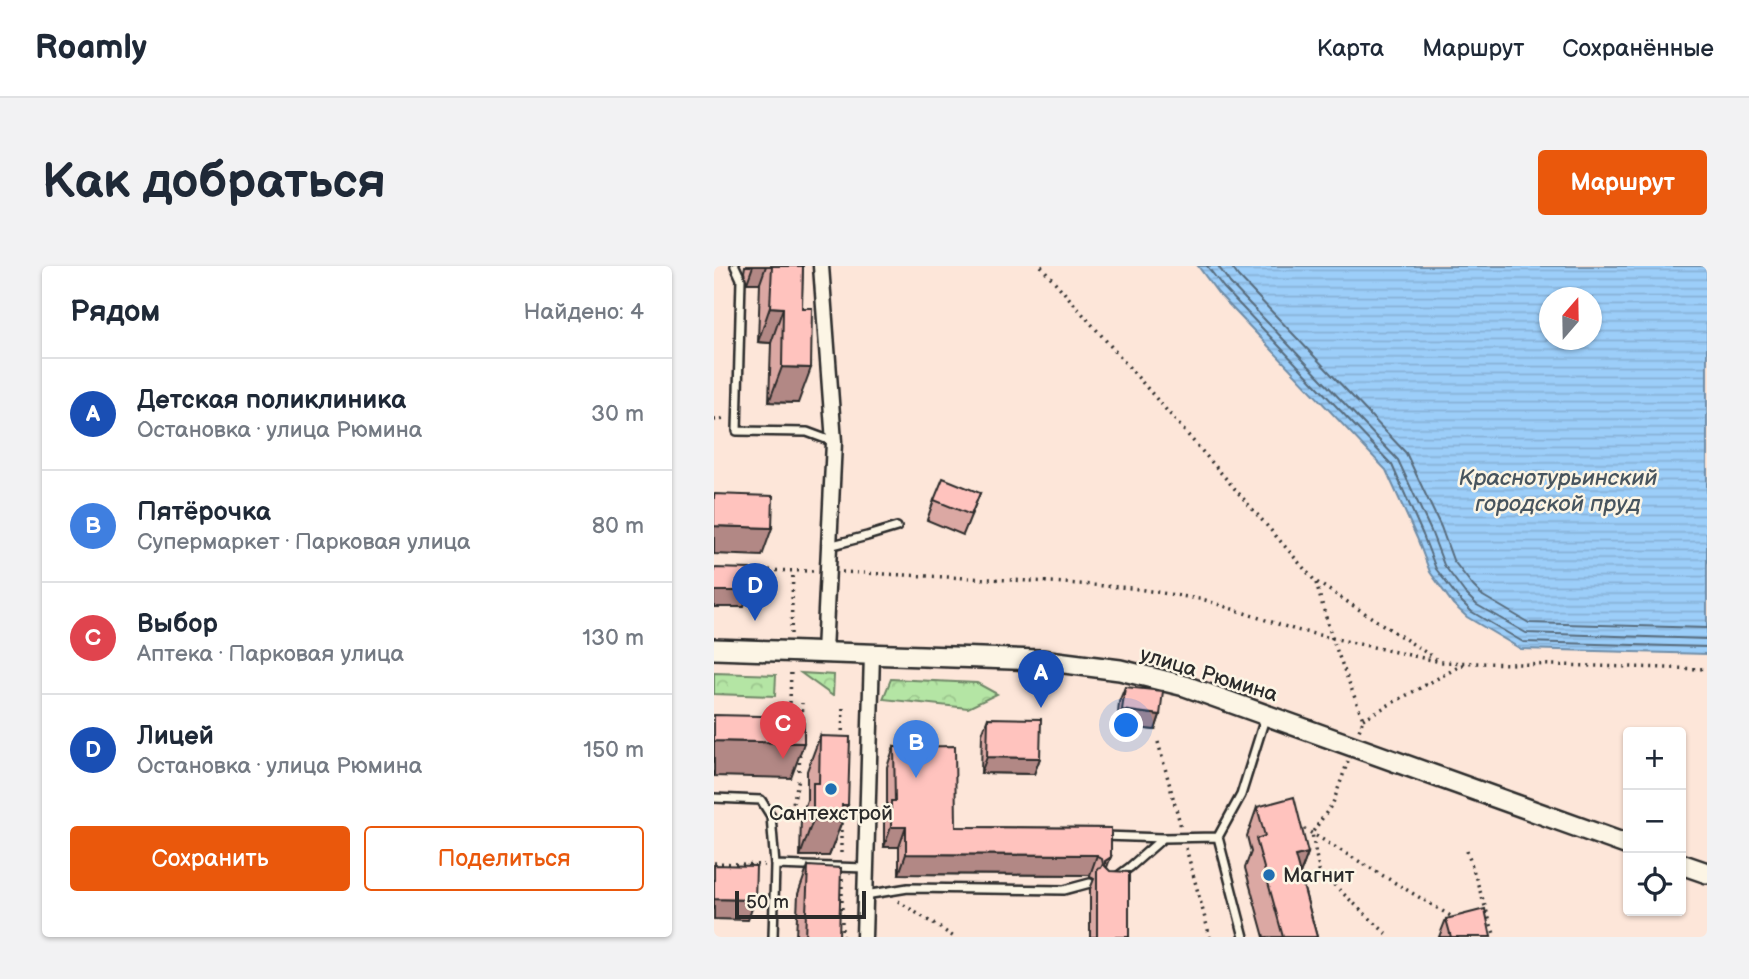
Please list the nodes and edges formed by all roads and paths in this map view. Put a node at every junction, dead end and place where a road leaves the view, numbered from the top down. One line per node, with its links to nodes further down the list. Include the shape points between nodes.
1 (735, 266): 6 (lane, via 741,279 737,431 807,432)
2 (821, 266): 6 (street)
3 (1041, 266): 5 (path)
4 (1052, 266): 5 (path)
5 (1048, 274): 11 (path)
6 (834, 442): 8 (street)
7 (897, 527): 8 (lane)
8 (828, 546): 10 (street)
9 (740, 569): 10 (path)
10 (827, 571): 12 (path, via 1132,587 1205,600); 14 (street)
11 (1315, 581): 12 (path); 16 (path)
12 (1332, 638): 16 (path); 17 (path, via 1363,719)
13 (714, 649): 14 (main road, улица Рюмина)
14 (824, 652): 15 (main road, улица Рюмина)
15 (872, 654): 21 (main road, улица Рюмина, via 1041,660 1120,670); 44 (street)
16 (1441, 662): 17 (path)
17 (1466, 663): 18 (path)
18 (1707, 669)
19 (802, 703): 22 (path)
20 (843, 705): 25 (path)
21 (1266, 714): 26 (main road, улица Рюмина); 36 (lane, via 1241,795)
22 (801, 730)
23 (1158, 742): 35 (path)
24 (800, 744): 27 (path)
25 (842, 744)
26 (1353, 747): 33 (path, via 1333,803); 38 (main road, улица Рюмина)
27 (799, 771)
28 (799, 778): 30 (path, via 793,803)
29 (714, 798): 30 (lane, via 761,800)
30 (771, 816): 41 (lane)
31 (1289, 820): 33 (path)
32 (841, 822): 43 (path)
33 (1312, 833): 50 (path); 57 (path, via 1319,871)
34 (1096, 836): 37 (lane)
35 (1184, 837): 36 (lane); 37 (lane); 55 (path)
36 (1219, 837): 56 (lane)
37 (1163, 838): 46 (lane)
38 (1623, 843)
39 (1467, 851): 58 (path)
40 (714, 863): 41 (path)
41 (775, 865): 43 (lane); 51 (lane)
42 (1686, 866): 45 (main road)
43 (842, 867): 44 (lane); 52 (path)
44 (865, 868): 49 (street)
45 (1707, 873)
46 (1112, 880)
47 (1090, 883): 48 (lane, via 1064,890 908,888)
48 (884, 892): 49 (lane); 54 (path)
49 (865, 895): 53 (street)
50 (1462, 923)
51 (773, 937)
52 (842, 937)
53 (864, 937)
54 (954, 937)
55 (1210, 937)
56 (1244, 937)
57 (1390, 937)
58 (1495, 937)

